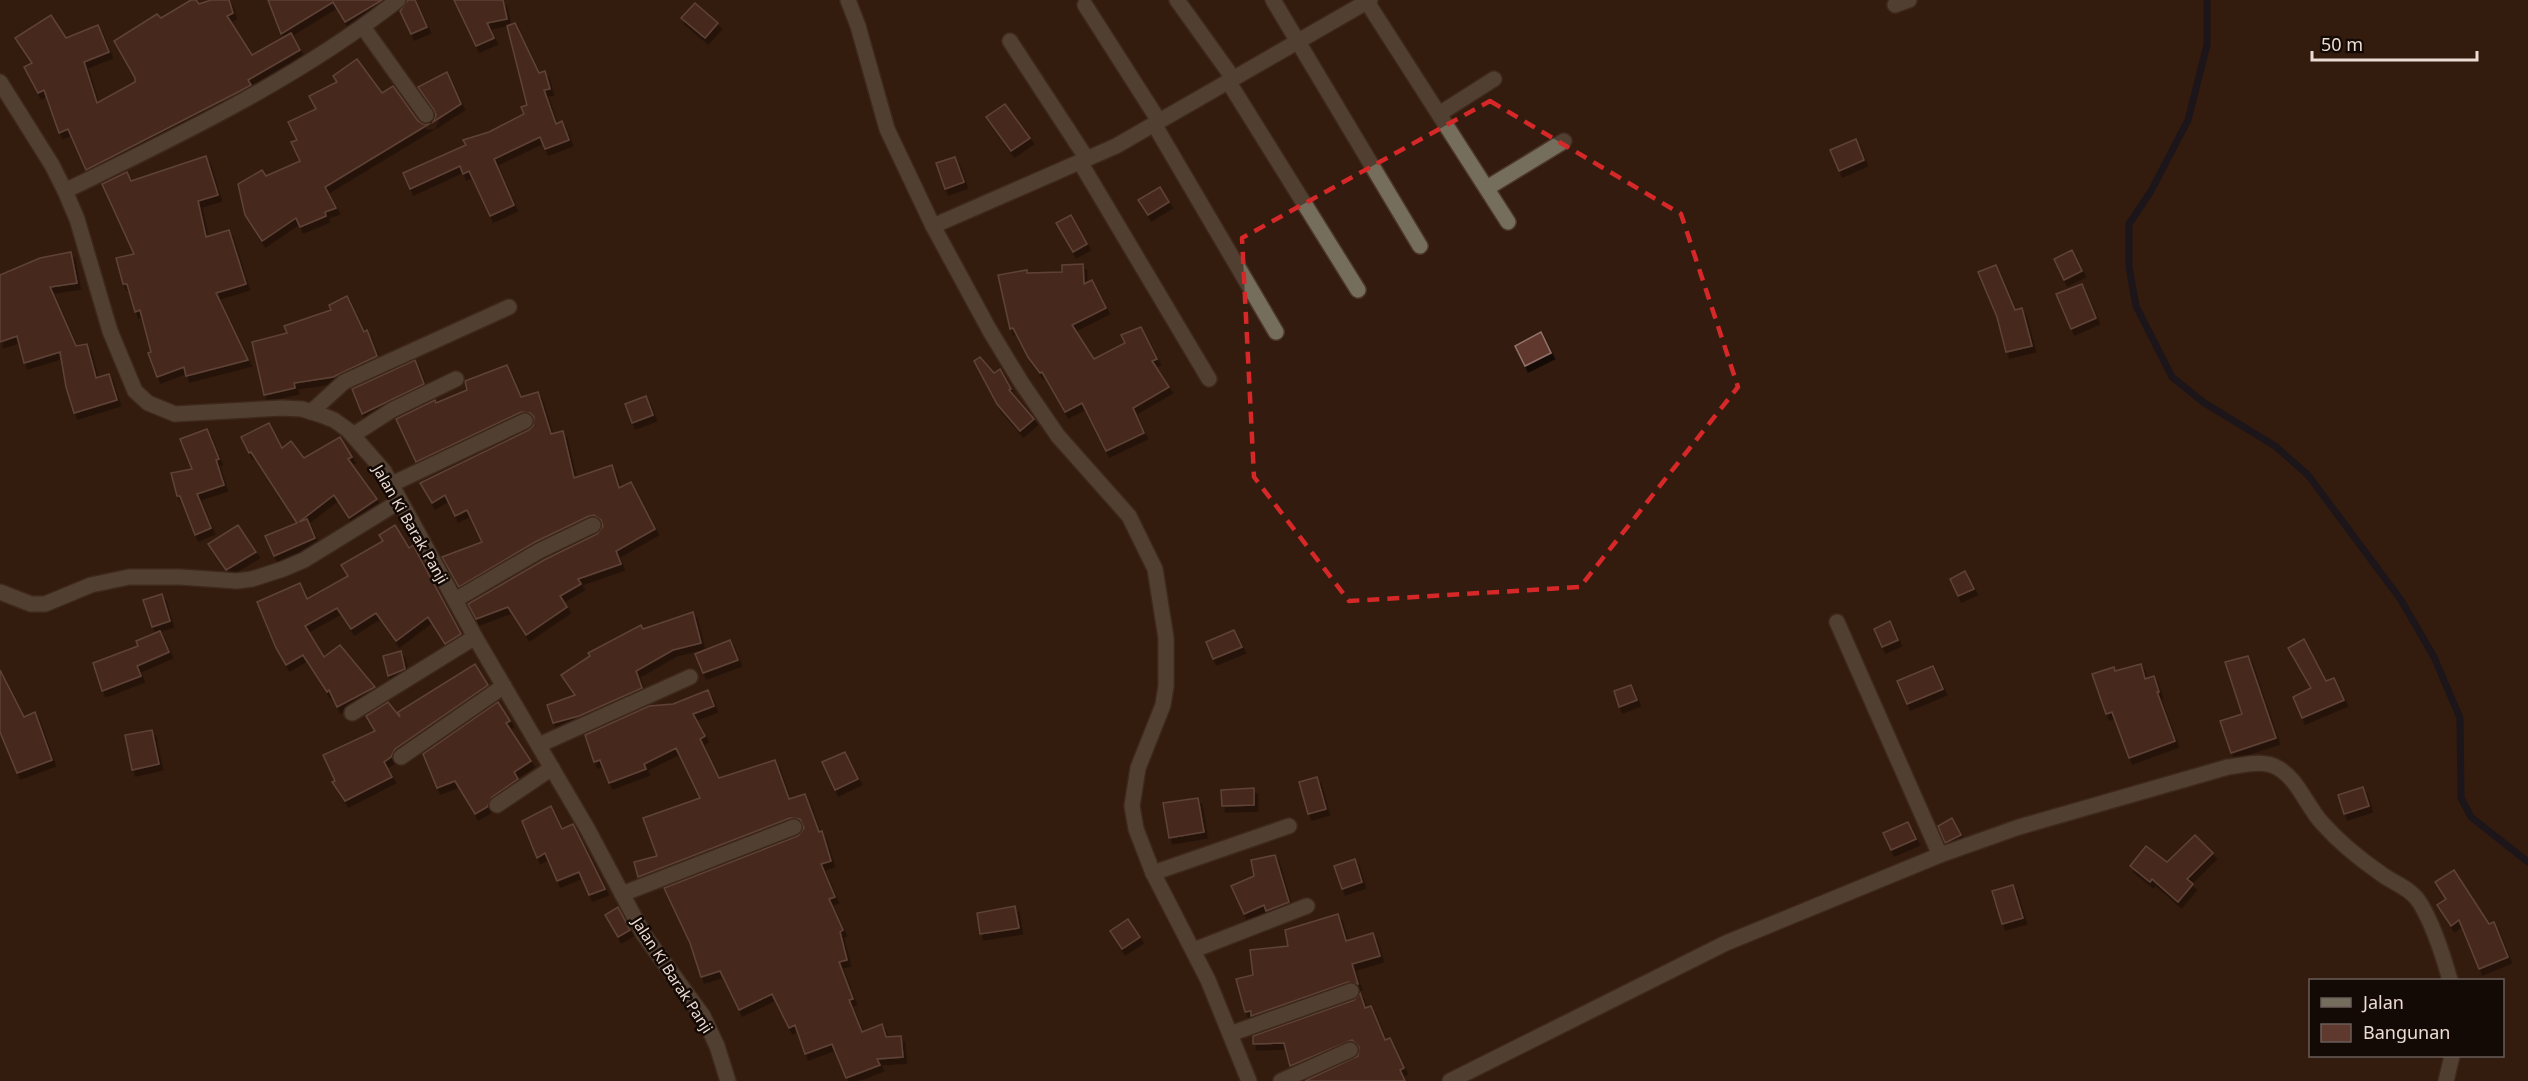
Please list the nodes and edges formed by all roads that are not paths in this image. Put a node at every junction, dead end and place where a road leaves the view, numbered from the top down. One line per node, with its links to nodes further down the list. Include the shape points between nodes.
1 (398, 0): 7 (street)
2 (848, 0): 21 (street, via 887,129)
3 (1177, 0): 11 (street)
4 (1273, 0): 9 (street)
5 (1369, 1): 9 (street); 13 (street)
6 (1085, 5): 15 (street)
7 (363, 27): 14 (street); 19 (street, via 175,138)
8 (1010, 41): 17 (street)
9 (1299, 41): 11 (street); 22 (street)
10 (1494, 79): 13 (street)
11 (1231, 80): 15 (street); 23 (street)
12 (0, 82): 19 (street, Jalan Ki Barak Panji)
13 (1439, 114): 18 (street)
14 (426, 115)
15 (1156, 123): 17 (street); 25 (street)
16 (1564, 141): 18 (street)
17 (1083, 161): 21 (street); 27 (street)
18 (1486, 188): 20 (street)
19 (65, 191): 28 (street, Jalan Ki Barak Panji, via 110,331 135,391 148,403 175,414 282,408)
20 (1508, 222)
21 (933, 226): 48 (street, via 1021,382 1058,436 1129,516 1155,569 1166,639 1166,686 1159,716 1138,768 1132,806 1141,846)
22 (1419, 246)
23 (1358, 290)
24 (509, 307): 28 (street, via 344,382)
25 (1276, 332)
26 (456, 379): 30 (street, via 392,410)
27 (1209, 379)
28 (311, 412): 30 (street, Jalan Ki Barak Panji, via 334,420)
29 (525, 421): 31 (street)
30 (353, 435): 31 (street, Jalan Ki Barak Panji)
31 (392, 484): 32 (street, Jalan Ki Barak Panji)
32 (400, 501): 34 (street, via 304,560 252,579 129,577 91,585 45,604 31,604); 35 (street, Jalan Ki Barak Panji)
33 (593, 525): 35 (street)
34 (0, 592)
35 (455, 600): 37 (street, Jalan Ki Barak Panji)
36 (1837, 622): 47 (street)
37 (475, 637): 39 (street, Jalan Ki Barak Panji); 40 (street)
38 (690, 677): 41 (street)
39 (504, 686): 41 (street, Jalan Ki Barak Panji); 42 (street)
40 (351, 713)
41 (539, 745): 43 (street, Jalan Ki Barak Panji)
42 (401, 757)
43 (552, 768): 44 (street); 49 (street, Jalan Ki Barak Panji)
44 (497, 805)
45 (1289, 826): 48 (street)
46 (794, 828): 49 (street)
47 (1940, 855): 52 (street, via 2104,801 2228,767 2268,763 2289,777 2322,824 2339,840 2419,902); 60 (street, via 1726,943)
48 (1153, 873): 51 (street)
49 (622, 894): 57 (street, Jalan Ki Barak Panji, via 650,943 703,1016)
50 (1307, 906): 51 (street)
51 (1194, 950): 54 (street)
52 (2449, 979)
53 (1351, 991): 54 (street)
54 (1230, 1034): 58 (street)
55 (1350, 1050): 59 (street)
56 (2452, 1057): 61 (street)
57 (728, 1081)
58 (1249, 1081)
59 (1281, 1081)
60 (1450, 1081)
61 (2446, 1081)

